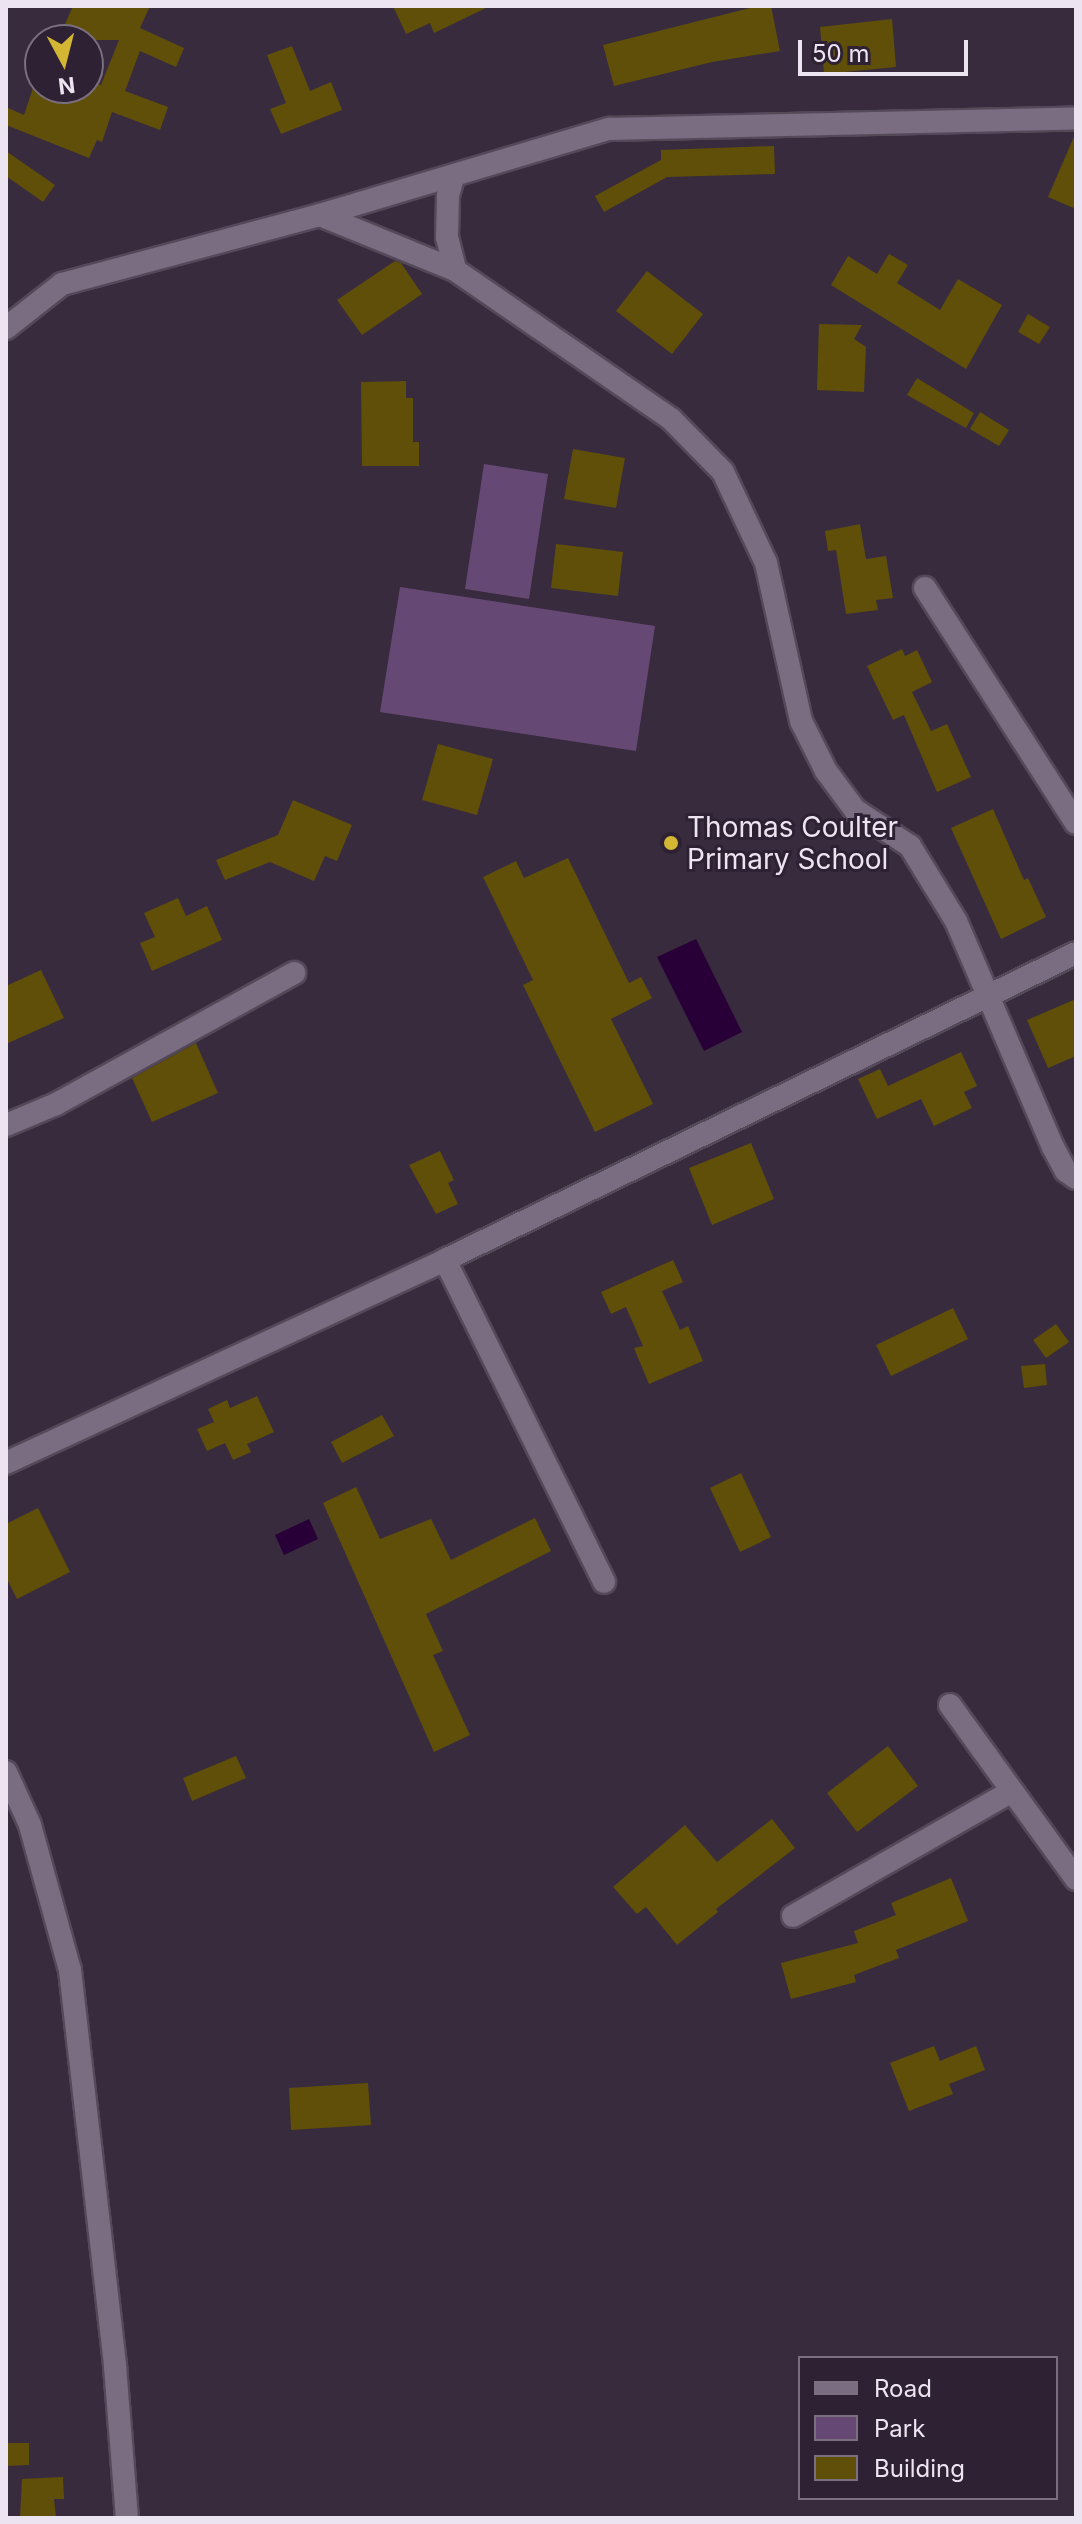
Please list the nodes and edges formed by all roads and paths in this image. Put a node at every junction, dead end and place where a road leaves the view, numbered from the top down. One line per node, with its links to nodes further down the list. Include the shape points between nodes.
1 (1076, 118): 2 (street, via 609,129)
2 (453, 178): 3 (street); 4 (street, via 447,237)
3 (320, 215): 4 (street); 5 (street, via 62,284)
4 (455, 270): 10 (street, via 671,419 723,472 766,563 801,721 826,771 855,810 910,846 956,921)
5 (6, 328)
6 (925, 588): 7 (street)
7 (1076, 823)
8 (1076, 953): 10 (street)
9 (294, 973): 11 (street, via 56,1104)
10 (987, 995): 12 (street, via 1053,1147); 13 (street)
11 (6, 1125)
12 (1076, 1178)
13 (445, 1260): 14 (street); 15 (street)
14 (6, 1463)
15 (604, 1582)
16 (950, 1705): 18 (street)
17 (6, 1772): 21 (street, via 30,1825 70,1970)
18 (1010, 1792): 19 (street); 20 (street)
19 (1076, 1879)
20 (793, 1916)
21 (127, 2518)

